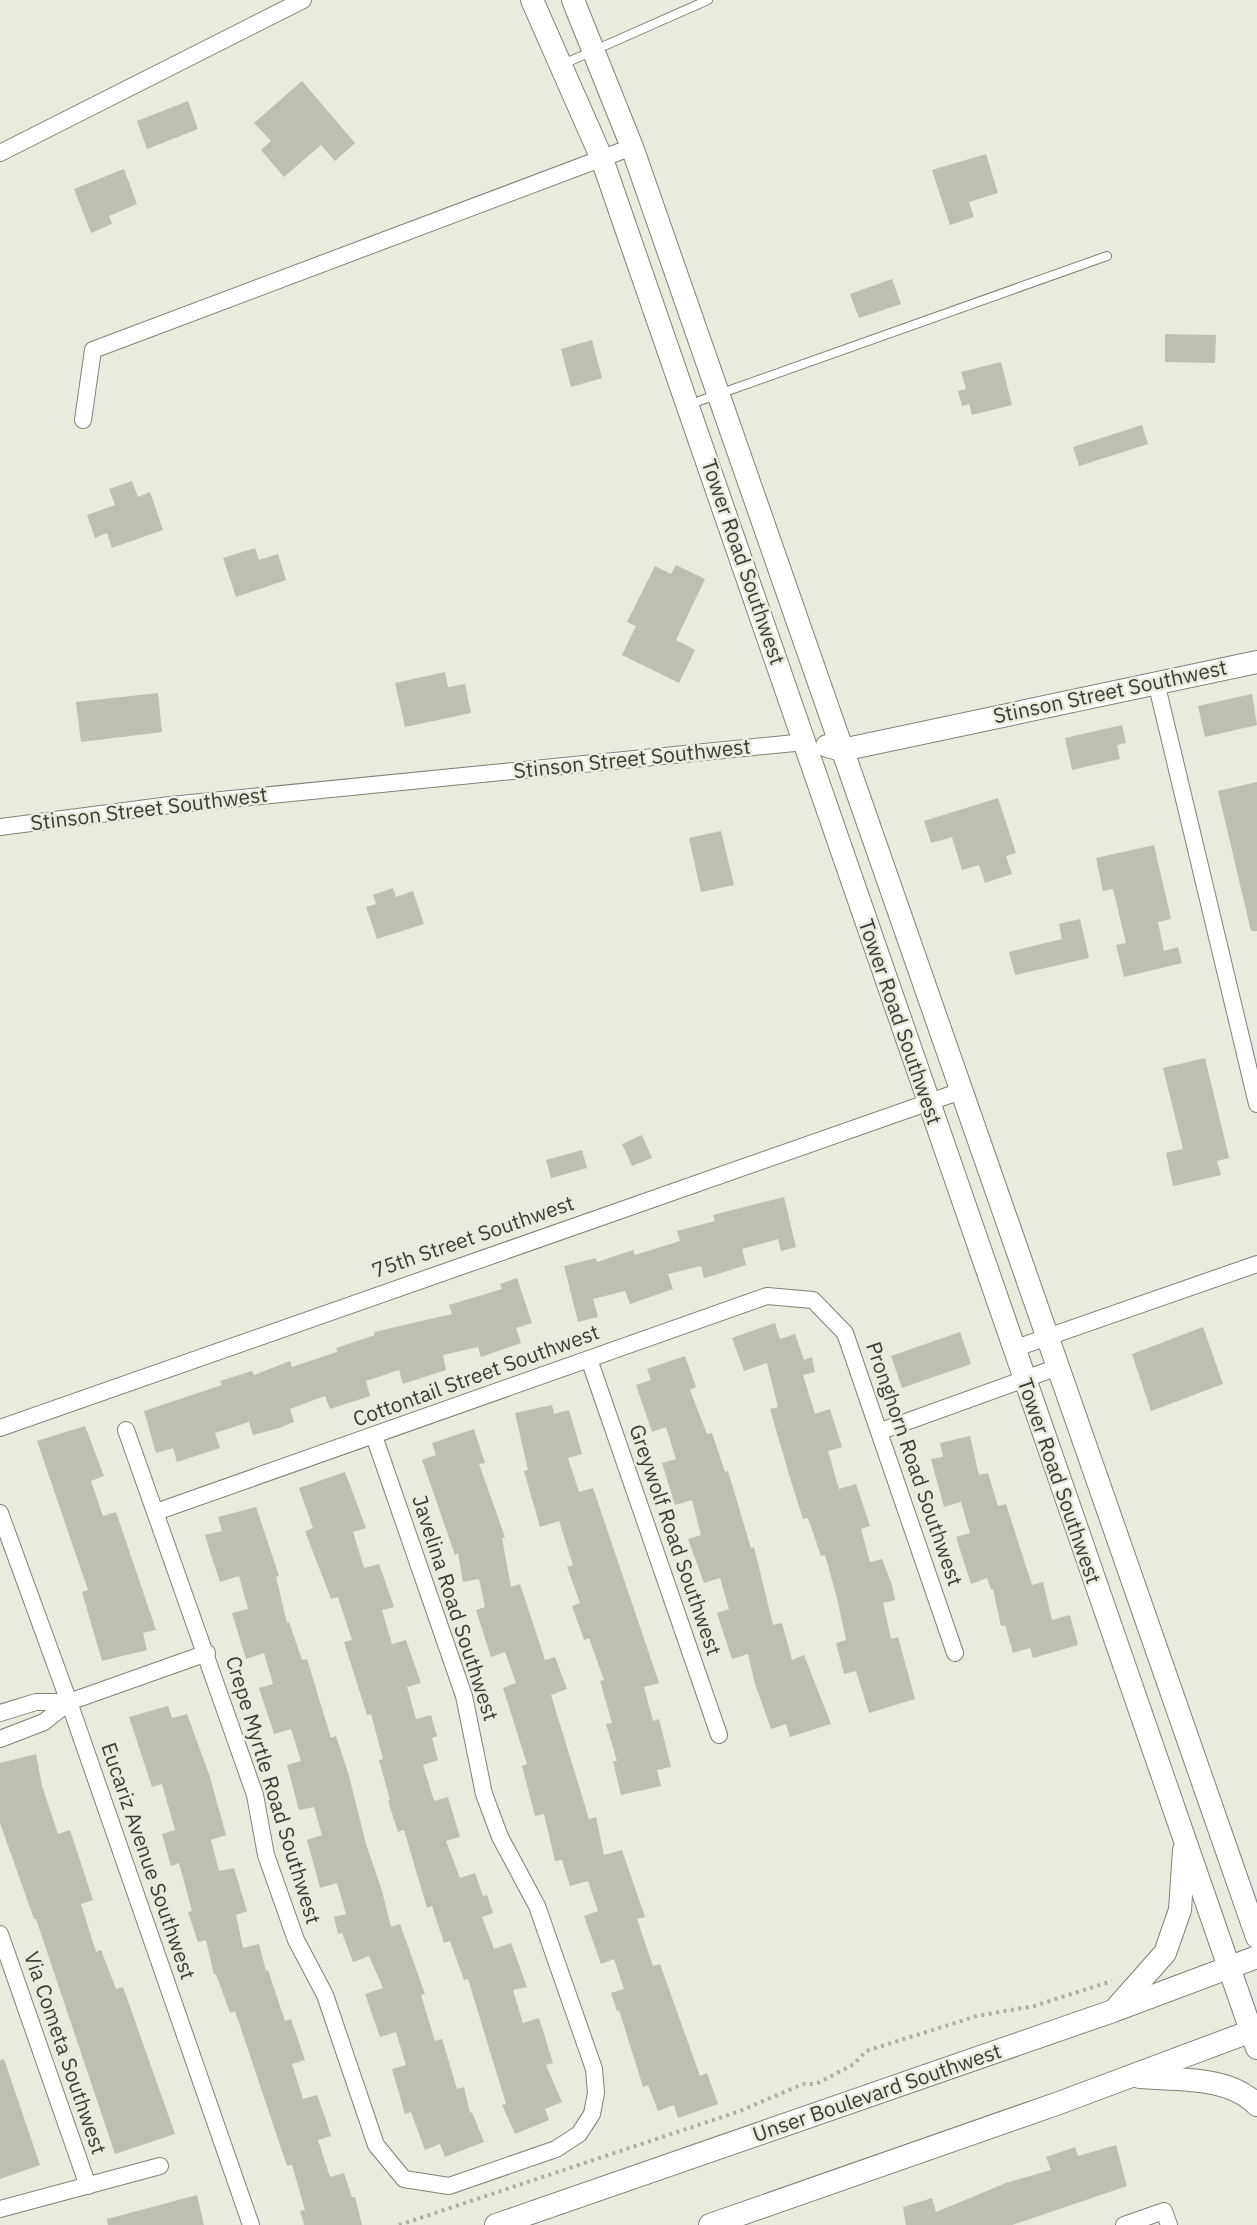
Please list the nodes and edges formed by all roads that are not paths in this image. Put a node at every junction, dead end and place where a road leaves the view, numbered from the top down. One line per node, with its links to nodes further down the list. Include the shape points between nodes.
1 (303, 0): 8 (street)
2 (532, 0): 6 (street, Tower Road Southwest)
3 (573, 0): 5 (street, Tower Road Southwest)
4 (708, 0): 5 (lane)
5 (593, 49): 6 (lane); 7 (street, Tower Road Southwest)
6 (561, 66): 9 (street, Tower Road Southwest)
7 (632, 147): 9 (street); 11 (street, Tower Road Southwest)
8 (0, 153)
9 (602, 159): 12 (street, Tower Road Southwest); 13 (street, via 93,350)
10 (1107, 256): 11 (lane)
11 (718, 394): 12 (lane); 17 (street, Tower Road Southwest)
12 (688, 406): 16 (street, Tower Road Southwest)
13 (83, 420)
14 (1257, 662): 15 (street, Stinson Street Southwest)
15 (1156, 682): 17 (street, Stinson Street Southwest); 19 (street)
16 (805, 742): 17 (street, Stinson Street Southwest); 18 (street, Stinson Street Southwest, via 170,805); 21 (street, Tower Road Southwest)
17 (842, 750): 20 (street, Tower Road Southwest)
18 (0, 827)
19 (1249, 1037): 22 (street)
20 (961, 1091): 21 (street, 75th Street Southwest); 25 (street, Tower Road Southwest)
21 (928, 1103): 26 (street, Tower Road Southwest); 30 (street, 75th Street Southwest)
22 (1257, 1104)
23 (1257, 1264): 25 (street)
24 (813, 1300): 27 (street, Cottontail Street Southwest, via 767,1296); 32 (street, Pronghorn Road Southwest, via 845,1333)
25 (1048, 1337): 26 (street); 28 (street, Tower Road Southwest)
26 (1013, 1349): 29 (street, Tower Road Southwest)
27 (589, 1359): 33 (street, Cottontail Street Southwest); 40 (street, Greywolf Road Southwest)
28 (1058, 1367): 29 (street); 43 (street, Tower Road Southwest)
29 (1024, 1378): 32 (street); 42 (street, Tower Road Southwest)
30 (0, 1428)
31 (126, 1430): 34 (street, Crepe Myrtle Road Southwest)
32 (881, 1431): 37 (street, Pronghorn Road Southwest)
33 (374, 1436): 34 (street, Cottontail Street Southwest); 55 (street, Javelina Road Southwest, via 464,1696 484,1794 500,1837 537,1906 594,2069 596,2093 592,2114 579,2134 556,2149)
34 (156, 1512): 36 (street, Crepe Myrtle Road Southwest)
35 (0, 1513): 38 (street, Eucariz Avenue Southwest)
36 (207, 1653): 38 (street); 55 (street, Crepe Myrtle Road Southwest, via 255,1795 266,1855 296,1940 325,1995 376,2145 404,2180)
37 (955, 1653)
38 (69, 1702): 39 (street, via 36,1702); 41 (street, via 44,1722); 58 (street, Eucariz Avenue Southwest)
39 (0, 1713)
40 (719, 1735)
41 (0, 1739)
42 (1185, 1839): 48 (street, Tower Road Southwest); 49 (street, via 1180,1910 1166,1953)
43 (1231, 1862): 44 (street); 46 (street, Tower Road Southwest)
44 (1257, 1892)
45 (0, 1934): 54 (street, Via Cometa Southwest)
46 (1257, 1937)
47 (1257, 1957): 48 (street, Unser Boulevard Southwest)
48 (1230, 1966): 49 (street, Unser Boulevard Southwest); 50 (street, Tower Road Southwest)
49 (1113, 2011): 59 (street, Unser Boulevard Southwest)
50 (1255, 2036): 51 (street)
51 (1133, 2076): 52 (street, via 1225,2086 1248,2096); 60 (street)
52 (1257, 2105)
53 (160, 2166): 54 (street)
54 (88, 2186): 56 (street)
55 (449, 2186)
56 (0, 2209)
57 (1167, 2218): 61 (street)
58 (252, 2225)
59 (496, 2225)
60 (710, 2225)
61 (1124, 2225)

